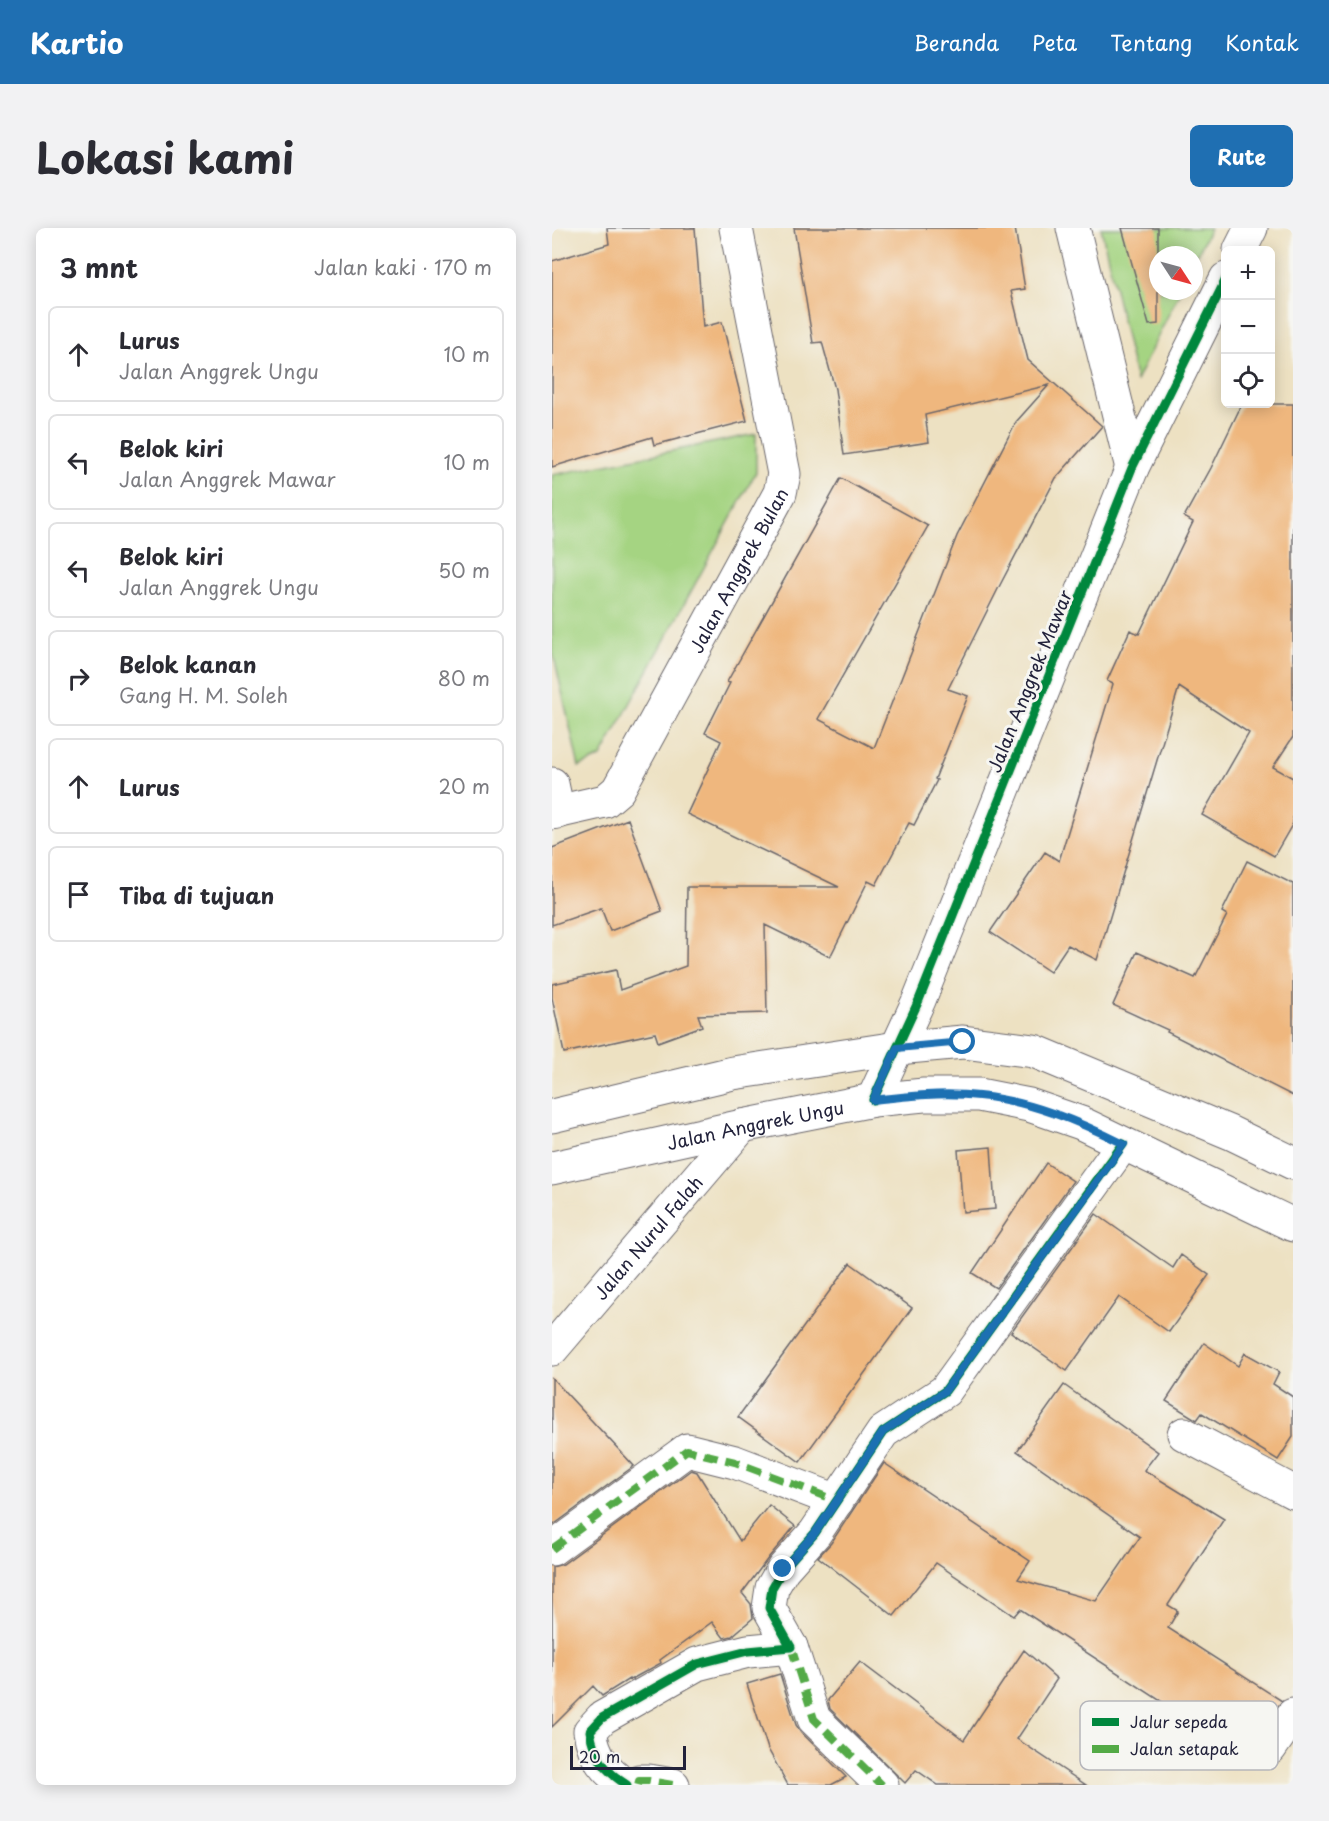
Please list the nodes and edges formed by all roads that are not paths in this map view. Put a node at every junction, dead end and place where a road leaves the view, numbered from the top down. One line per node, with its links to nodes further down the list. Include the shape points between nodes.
1 (736, 228): 7 (street, Jalan Anggrek Bulan, via 784,474 780,493 618,790 605,801)
2 (1073, 228): 6 (street)
3 (1251, 228): 4 (street)
4 (1242, 246)
5 (1221, 289): 6 (street, Jalan Anggrek Mawar)
6 (1132, 468): 8 (street, Jalan Anggrek Mawar)
7 (554, 803)
8 (897, 1048): 9 (street, Jalan Anggrek Mawar); 10 (street, via 733,1073); 13 (street, via 963,1042 1034,1052 1231,1133)
9 (873, 1100): 11 (street, Jalan Anggrek Ungu); 12 (street, Jalan Anggrek Ungu, via 979,1095 1029,1105 1081,1123)
10 (552, 1116)
11 (742, 1126): 14 (street, Jalan Anggrek Ungu); 16 (street, Jalan Nurul Falah)
12 (1124, 1144): 15 (street, Jalan Anggrek Ungu); 19 (street, via 945,1391 883,1432)
13 (1293, 1163)
14 (552, 1168)
15 (1293, 1225)
16 (552, 1349)
17 (1184, 1434): 18 (street)
18 (1293, 1492)
19 (837, 1500): 20 (street, via 735,1462 687,1450); 21 (street, via 772,1588 769,1608)
20 (552, 1549)
21 (791, 1647): 24 (street, via 748,1651 697,1664 602,1718 590,1731 592,1746 608,1773); 27 (street, via 814,1719)
22 (1293, 1715): 23 (street)
23 (1278, 1737)
24 (627, 1785)
25 (638, 1785): 26 (street, via 639,1781)
26 (673, 1785)
27 (882, 1785)

